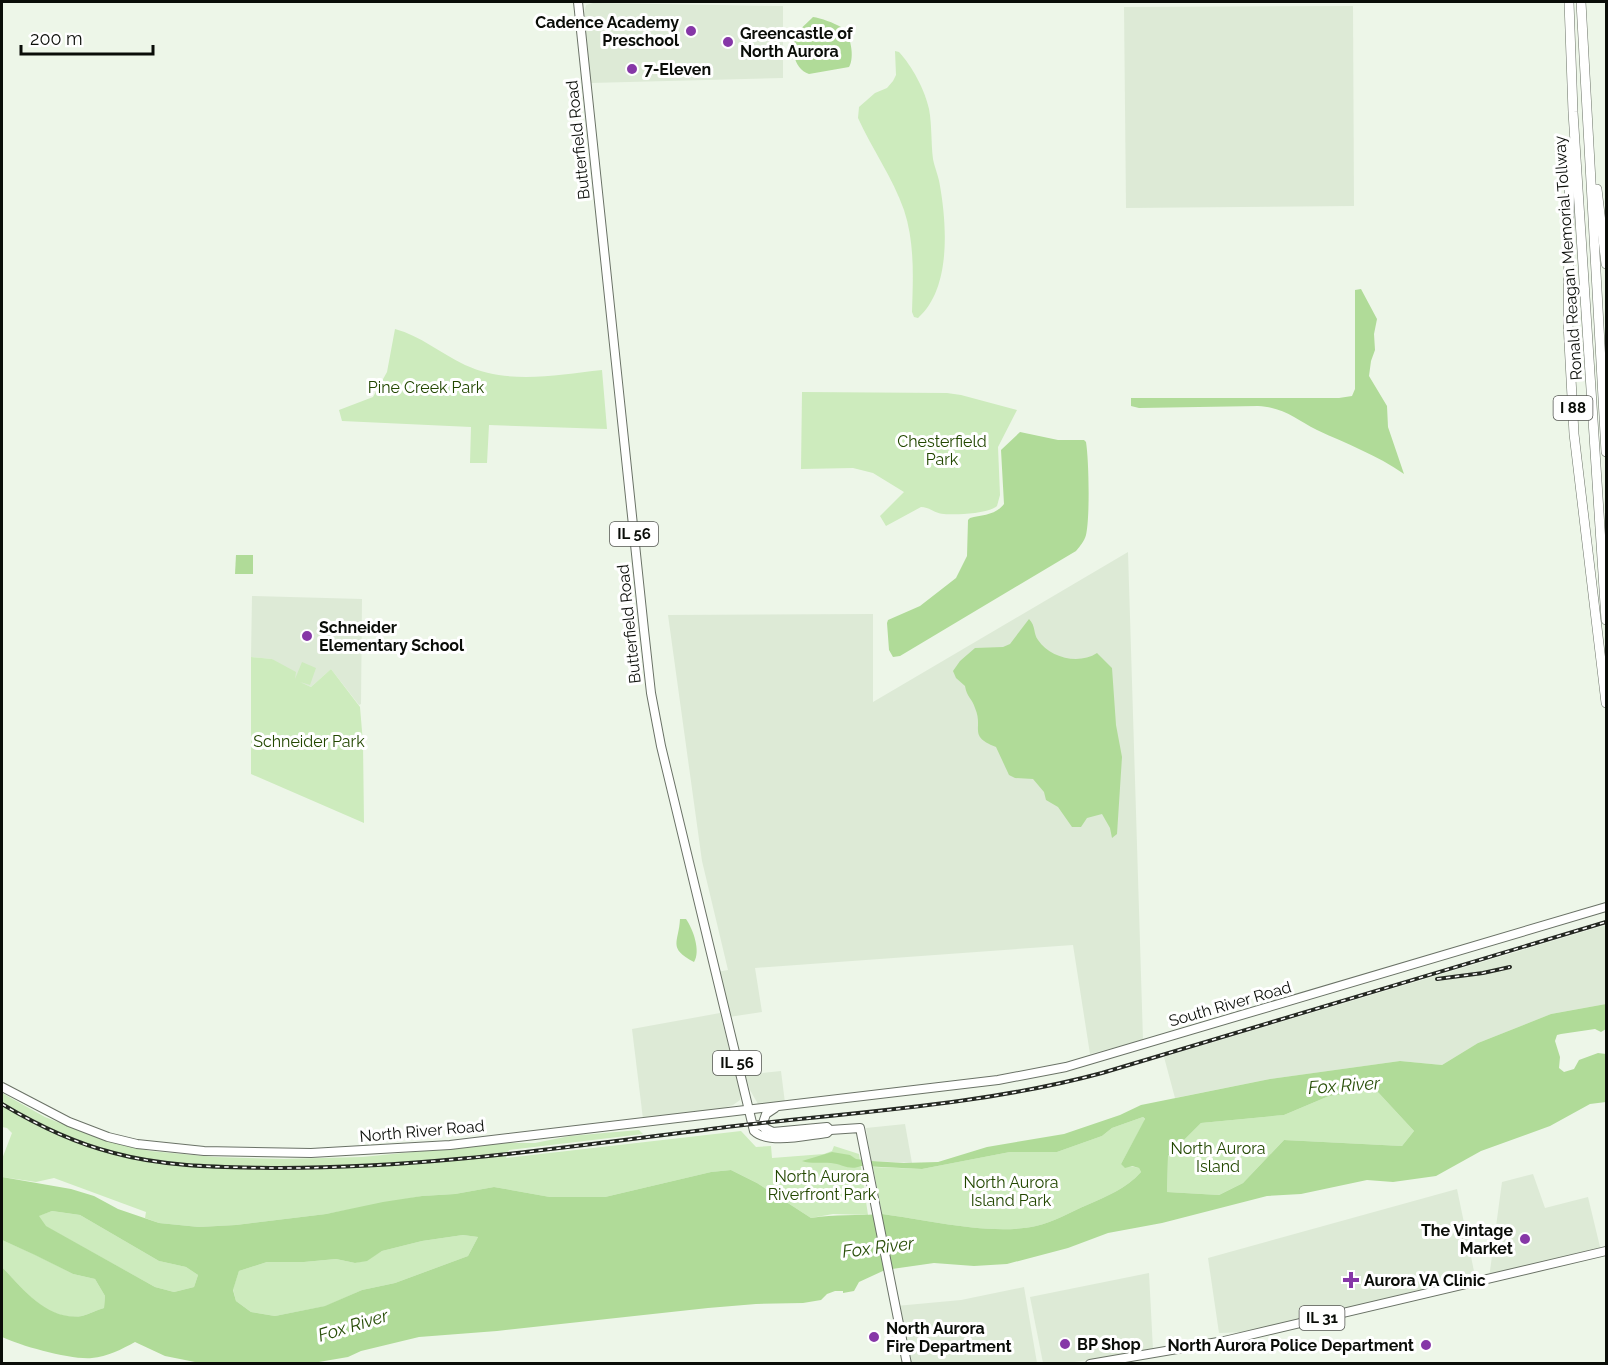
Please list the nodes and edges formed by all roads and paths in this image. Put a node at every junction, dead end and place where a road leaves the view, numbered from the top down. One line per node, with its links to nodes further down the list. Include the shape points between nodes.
1 (578, 2): 14 (main road, Butterfield Road / IL 56, via 651,693)
2 (1569, 2): 4 (highway, Ronald Reagan Memorial Tollway / I 88)
3 (1581, 2): 5 (highway, Ronald Reagan Memorial Tollway / I 88)
4 (1573, 112): 8 (highway, Ronald Reagan Memorial Tollway / I 88); 9 (highway, I 88, via 1568,323 1577,470)
5 (1590, 167): 6 (highway, I 88, via 1596,179); 7 (highway, Ronald Reagan Memorial Tollway / I 88)
6 (1606, 264)
7 (1606, 452)
8 (1606, 620)
9 (1606, 703)
10 (1606, 907): 12 (main road, South River Road, via 1089,1062 998,1080)
11 (2, 1087): 14 (main road, North River Road, via 54,1115 108,1137 170,1148 238,1152 428,1147)
12 (855, 1097): 13 (main road, North River Road)
13 (776, 1107): 14 (main road, North River Road); 16 (main road, via 765,1114)
14 (748, 1109): 15 (main road, Butterfield Road / IL 56)
15 (754, 1125): 16 (main road); 17 (main road, via 754,1131 771,1138)
16 (765, 1129): 17 (main road)
17 (830, 1130): 19 (main road, via 860,1128)
18 (1606, 1251): 20 (main road, IL 31, via 1224,1341)
19 (907, 1364)
20 (1090, 1364)

